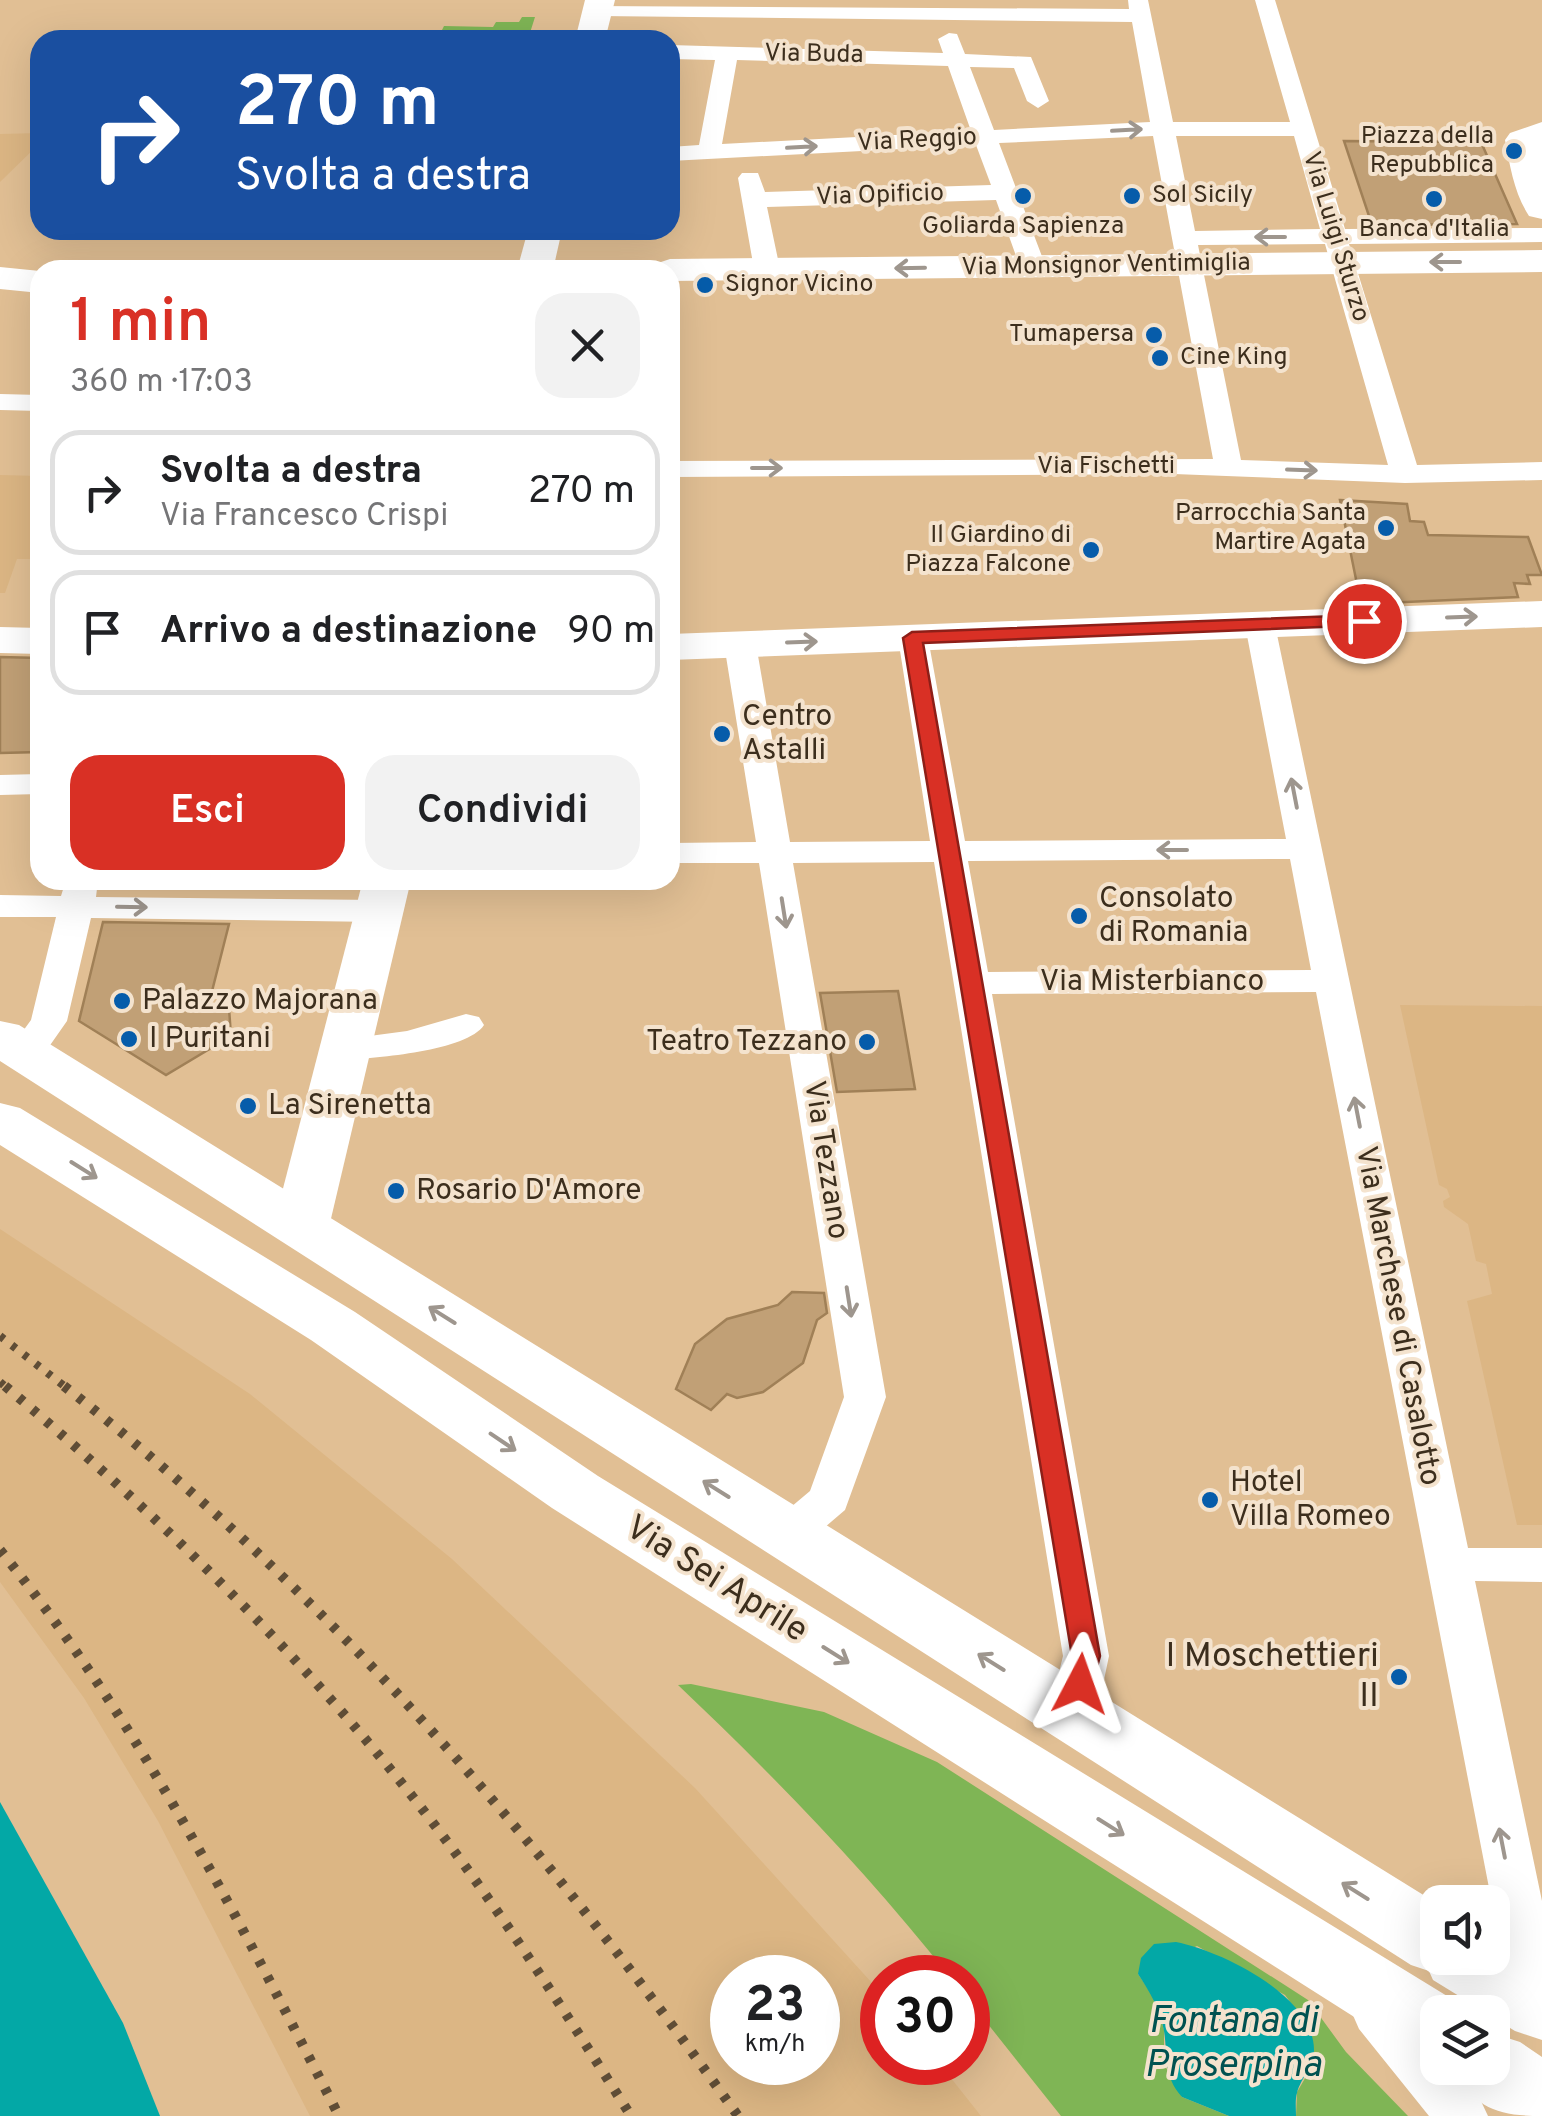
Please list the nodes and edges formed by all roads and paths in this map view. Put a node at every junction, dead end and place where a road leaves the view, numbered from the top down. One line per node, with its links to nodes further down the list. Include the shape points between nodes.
1 (1265, 0): 13 (street, Via Luigi Sturzo)
2 (599, 5): 5 (street); 6 (main road)
3 (935, 7): 4 (street); 5 (street); 10 (street)
4 (1139, 8): 12 (street)
5 (862, 13): 9 (street)
6 (593, 30)
7 (680, 52): 8 (street, Via Buda)
8 (728, 53): 9 (street, Via Buda); 17 (street)
9 (853, 56): 10 (street, Via Buda)
10 (958, 60): 11 (street, Via Buda, via 1023,62); 15 (street)
11 (1038, 101)
12 (1164, 129): 13 (street, Via Reggio); 15 (street, Via Reggio, one-way to 12); 24 (street)
13 (1303, 129): 23 (street, Via Luigi Sturzo)
14 (1542, 132): 21 (main road, via 1522,140)
15 (987, 137): 16 (street, Via Reggio, one-way to 15); 19 (street)
16 (745, 150): 17 (street, Via Reggio); 20 (street)
17 (709, 152): 18 (street, Via Reggio)
18 (680, 153)
19 (1006, 192): 20 (street, Via Opificio); 26 (street)
20 (754, 200): 27 (street)
21 (1542, 208)
22 (1542, 235): 23 (street)
23 (1339, 250): 24 (main road, Via Monsignor Ventimiglia, one-way to 24); 25 (main road, Via Monsignor Ventimiglia, one-way to 23); 34 (street, Via Luigi Sturzo)
24 (1188, 251): 26 (main road, Via Monsignor Ventimiglia); 31 (street)
25 (1542, 261)
26 (1033, 267): 27 (main road, Via Monsignor Ventimiglia, one-way to 27)
27 (766, 269): 28 (main road, Via Monsignor Ventimiglia)
28 (680, 270)
29 (0, 402): 30 (street)
30 (30, 403)
31 (1229, 468): 32 (street, Via Fischetti, one-way to 31); 34 (street, Via Fischetti, one-way to 34)
32 (680, 469)
33 (1542, 471): 34 (street, Via Fischetti)
34 (1405, 474)
35 (1542, 614): 36 (main road, one-way to 35)
36 (1260, 624): 37 (main road); 44 (street, Via Marchese di Casalotto, one-way to 36)
37 (912, 638): 40 (main road, one-way to 37); 46 (street)
38 (0, 640): 39 (main road)
39 (30, 641)
40 (740, 644): 41 (main road); 45 (street, Via Tezzano)
41 (680, 646)
42 (30, 784): 43 (street)
43 (0, 786)
44 (1305, 849): 46 (street, one-way to 46); 51 (street, Via Marchese di Casalotto)
45 (774, 852): 46 (street); 47 (street); 58 (street, Via Tezzano, one-way to 58, via 864,1397 830,1499)
46 (951, 852): 52 (street)
47 (680, 853)
48 (80, 893): 49 (street, one-way to 49); 50 (street); 54 (street, via 49,1021)
49 (383, 895): 55 (main road)
50 (0, 906)
51 (1331, 981): 52 (street, Via Misterbianco); 59 (street, Via Marchese di Casalotto, one-way to 51)
52 (973, 984): 61 (street, via 1086,1656)
53 (466, 1025): 55 (street)
54 (13, 1044): 57 (main road)
55 (345, 1049): 57 (main road)
56 (0, 1120): 63 (main road, Via Sei Aprile, one-way to 63, via 333,1326 575,1492)
57 (301, 1226): 58 (main road, one-way to 57)
58 (788, 1534): 61 (main road, one-way to 58)
59 (1447, 1564): 60 (street); 65 (street, Via Marchese di Casalotto, one-way to 59)
60 (1542, 1565)
61 (1073, 1713): 62 (main road, one-way to 61)
62 (1420, 1932)
63 (1345, 1972): 66 (main road, Via Sei Aprile); 69 (street)
64 (1488, 1975): 65 (main road)
65 (1540, 2007)
66 (1420, 2019)
67 (1510, 2078): 68 (main road)
68 (1542, 2100)
69 (1461, 2116)

